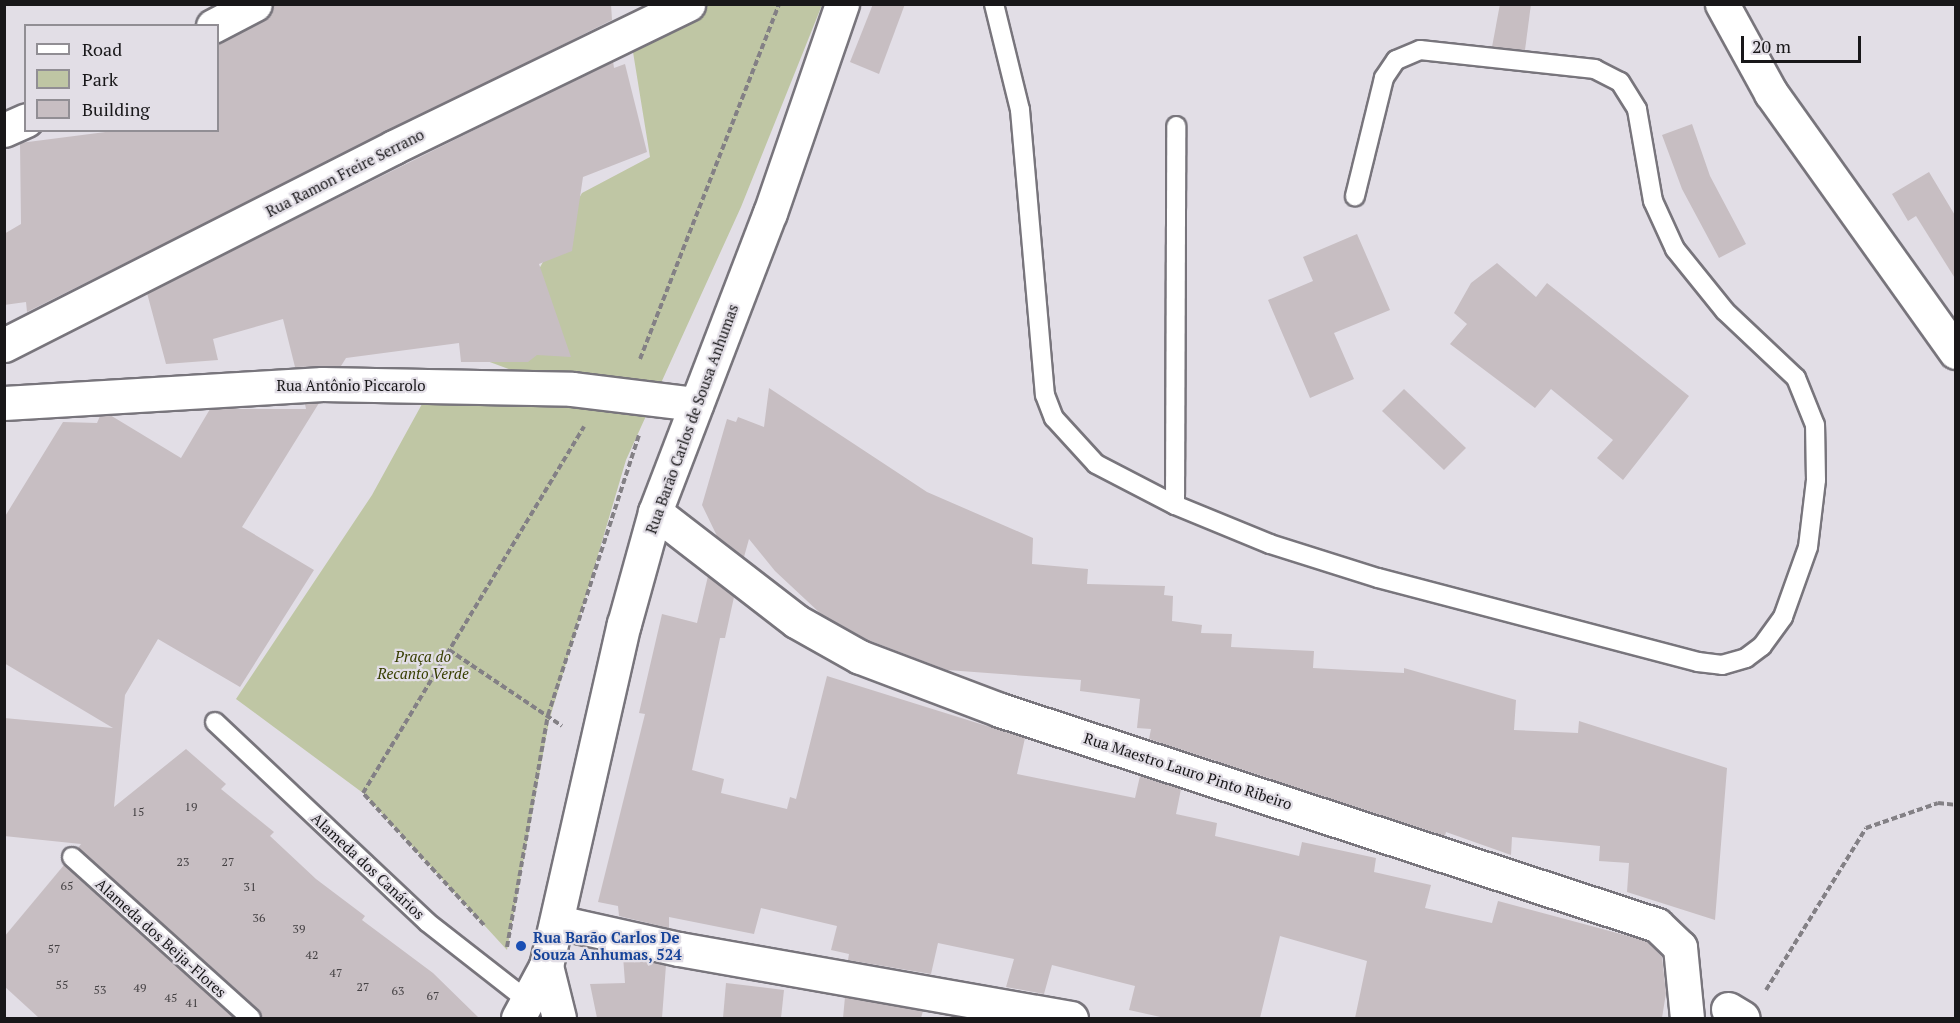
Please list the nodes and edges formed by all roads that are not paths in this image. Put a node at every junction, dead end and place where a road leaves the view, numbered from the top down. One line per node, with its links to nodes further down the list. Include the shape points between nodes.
1 (255, 4): 6 (street)
2 (688, 4): 11 (street, Rua Ramon Freire Serrano, via 394,147)
3 (842, 4): 14 (street, Rua Barão Carlos de Sousa Anhumas, via 770,213)
4 (994, 4): 15 (lane, via 1020,110 1045,394 1054,418 1096,464)
5 (1722, 4): 12 (street, via 1771,93)
6 (217, 24)
7 (24, 121): 9 (street)
8 (1176, 126): 15 (lane)
9 (4, 130)
10 (1355, 196): 15 (lane, via 1384,78 1396,60 1420,50 1594,69 1620,82 1637,109 1653,201 1675,249 1725,311 1796,378 1815,425 1816,480 1808,547 1783,617 1762,646 1746,658 1722,665 1698,662 1378,578 1270,544)
11 (4, 345)
12 (1956, 352)
13 (4, 403): 14 (street, Rua Antônio Piccarolo, via 322,384 629,396)
14 (696, 404): 16 (street, Rua Barão Carlos de Sousa Anhumas)
15 (1175, 505)
16 (655, 512): 19 (street, Rua Barão Carlos de Sousa Anhumas, via 624,624); 25 (street, Rua Maestro Lauro Pinto Ribeiro, via 796,621 860,657 1000,710 1657,925 1680,947)
17 (215, 722): 21 (lane, Alameda dos Canários)
18 (72, 857): 22 (lane, Alameda dos Beija-Flores)
19 (558, 922): 20 (street, Rua Barão Carlos de Sousa Anhumas); 24 (street, via 679,949)
20 (546, 966): 21 (street); 23 (street, Rua Barão Carlos de Sousa Anhumas)
21 (523, 1010)
22 (251, 1018)
23 (559, 1018)
24 (1071, 1018)
25 (1687, 1018)

